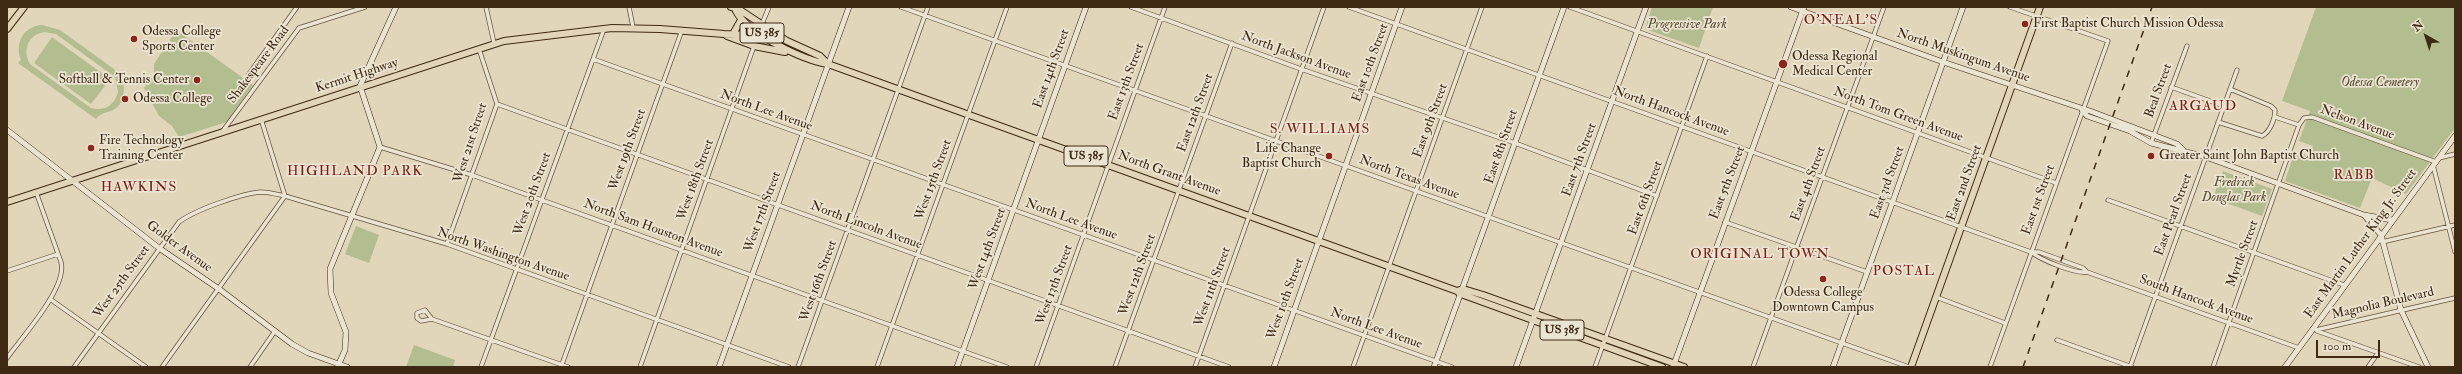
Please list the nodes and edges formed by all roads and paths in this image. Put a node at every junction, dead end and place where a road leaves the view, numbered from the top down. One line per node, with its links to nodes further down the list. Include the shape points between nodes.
1 (24, 7): 38 (main road)
2 (297, 7): 61 (street)
3 (365, 7): 89 (street, Shakespeare Road, via 299,28)
4 (396, 7): 66 (street)
5 (486, 7): 47 (street)
6 (629, 7): 37 (street)
7 (731, 7): 29 (main road, US 385)
8 (769, 7): 34 (street)
9 (849, 7): 57 (street, West 17th Street)
10 (901, 7): 30 (street, North Texas Avenue)
11 (928, 7): 30 (street, West 16th Street)
12 (1007, 7): 46 (street, West 15th Street)
13 (1086, 7): 58 (street, East 14th Street)
14 (1131, 7): 32 (street, North Jackson Avenue)
15 (1165, 7): 32 (street, East 13th Street)
16 (1324, 7): 59 (street, West 11th Street)
17 (1349, 7): 35 (street, North Hancock Avenue)
18 (1402, 7): 35 (street, East 10th Street)
19 (1482, 7): 52 (street, East 9th Street)
20 (1564, 7): 62 (street, East 8th Street)
21 (1570, 7): 40 (street)
22 (1646, 7): 40 (street, East 7th Street)
23 (1791, 7): 28 (street, North Muskingum Avenue)
24 (1884, 7): 45 (street, East 4th Street)
25 (1963, 7): 56 (street, East 3rd Street)
26 (2010, 7): 31 (street)
27 (2040, 7): 31 (main road, East 2nd Street)
28 (1804, 9): 45 (street, North Muskingum Avenue); 63 (street, East 5th Street)
29 (736, 11): 33 (main road, US 385); 34 (main road, US 385, via 740,10)
30 (925, 15): 46 (street, North Texas Avenue); 68 (street, West 16th Street)
31 (2036, 17): 65 (main road, East 2nd Street); 77 (street, East 1st Street, via 2108,41)
32 (1161, 18): 48 (street, North Jackson Avenue); 70 (street, East 13th Street)
33 (741, 20): 42 (main road); 43 (main road, US 385)
34 (762, 24): 44 (main road, US 385)
35 (1396, 24): 52 (street, North Hancock Avenue); 71 (street, East 10th Street)
36 (604, 28): 37 (main road, Kermit Highway); 47 (main road, Kermit Highway); 55 (street, West 20th Street)
37 (633, 28): 39 (main road, Kermit Highway)
38 (7, 29)
39 (682, 30): 41 (main road, Kermit Highway); 64 (street, West 19th Street)
40 (1638, 31): 54 (street); 72 (street, East 7th Street)
41 (724, 34): 42 (main road, Kermit Highway); 49 (main road, Kermit Highway)
42 (733, 34): 43 (main road, Kermit Highway)
43 (762, 34): 44 (main road, Kermit Highway); 53 (main road, US 385)
44 (778, 35): 57 (main road, North Grant Avenue / US 385, via 820,56)
45 (1873, 37): 56 (street, North Muskingum Avenue); 75 (street, East 4th Street)
46 (995, 40): 58 (street, North Texas Avenue); 78 (street, West 15th Street)
47 (494, 43): 51 (main road, Kermit Highway)
48 (1232, 43): 59 (street, North Jackson Avenue); 79 (street, East 12th Street)
49 (754, 46): 53 (main road, Kermit Highway); 76 (street, West 18th Street)
50 (2187, 46): 67 (street, Beal Street)
51 (478, 48): 66 (main road, Kermit Highway); 73 (street, West 21st Street)
52 (1467, 50): 62 (street, North Hancock Avenue); 82 (street, East 9th Street)
53 (791, 53): 57 (main road, North Grant Avenue / US 385)
54 (1707, 56): 63 (street, North Tom Green Avenue); 86 (street, East 6th Street)
55 (593, 59): 64 (street, North Lee Avenue); 88 (street, West 20th Street)
56 (1943, 62): 65 (street, North Muskingum Avenue); 90 (street, East 3rd Street)
57 (828, 64): 68 (main road, North Grant Avenue / US 385); 91 (street, West 17th Street)
58 (1065, 66): 70 (street, North Texas Avenue); 94 (street, East 14th Street)
59 (1301, 69): 71 (street, North Jackson Avenue); 95 (street, West 11th Street)
60 (2237, 70): 69 (street, East Pearl Street)
61 (249, 74)
62 (1539, 76): 72 (street, North Hancock Avenue); 96 (street, East 8th Street)
63 (1778, 82): 75 (street, North Tom Green Avenue); 100 (street, East 5th Street)
64 (662, 85): 76 (street, North Lee Avenue); 102 (street, West 19th Street)
65 (2012, 85): 77 (street, North Muskingum Avenue); 103 (main road, East 2nd Street)
66 (360, 86): 81 (main road, Kermit Highway); 98 (street)
67 (2171, 87): 74 (street); 92 (street, Beal Street)
68 (898, 89): 78 (main road, North Grant Avenue / US 385); 105 (street, West 16th Street)
69 (2230, 89): 74 (street, East Pearl Street); 80 (street, via 2271,106 2275,110)
70 (1135, 90): 79 (street, North Texas Avenue); 107 (street, East 13th Street)
71 (1372, 93): 82 (street, North Jackson Avenue); 108 (street, East 10th Street)
72 (1612, 102): 86 (street, North Hancock Avenue); 109 (street, East 7th Street)
73 (496, 104): 88 (street, North Lincoln Avenue); 110 (street, West 21st Street)
74 (2224, 106): 84 (street, East Pearl Street)
75 (1848, 107): 90 (street, North Tom Green Avenue); 111 (street, East 4th Street)
76 (732, 110): 91 (street, North Lee Avenue); 113 (street, West 18th Street)
77 (2082, 110): 83 (street, North Muskingum Avenue); 114 (street, East 1st Street)
78 (968, 114): 94 (main road, North Grant Avenue / US 385); 116 (street, West 15th Street)
79 (1206, 116): 95 (street, North Texas Avenue); 117 (street, East 12th Street)
80 (2275, 117): 84 (street, via 2262,136); 85 (street)
81 (260, 119): 89 (main road, Kermit Highway); 120 (street)
82 (1442, 119): 96 (street, North Jackson Avenue); 118 (street, East 9th Street)
83 (2111, 122): 92 (street); 97 (street)
84 (2218, 122): 104 (street, East Pearl Street)
85 (2299, 125): 106 (street, Nelson Avenue, via 2304,118 2312,117); 115 (street, Myrtle Street)
86 (1682, 127): 100 (street, North Hancock Avenue); 121 (street, East 6th Street)
87 (7, 130): 112 (street, Golder Avenue)
88 (567, 130): 102 (street, North Lincoln Avenue); 122 (street, West 20th Street)
89 (222, 132): 112 (main road, Kermit Highway)
90 (1918, 133): 103 (street, North Tom Green Avenue); 125 (street, East 3rd Street)
91 (802, 135): 105 (street, North Lee Avenue); 126 (street, West 17th Street)
92 (2153, 136): 97 (street, Beal Street); 99 (street, via 2178,144)
93 (2455, 136): 106 (street, East Martin Luther King Jr. Street)
94 (1039, 139): 107 (main road, North Grant Avenue / US 385); 127 (street, West 14th Street)
95 (1276, 141): 108 (street, North Texas Avenue); 128 (street, West 11th Street)
96 (1516, 143): 109 (street, North Jackson Avenue); 131 (street, East 8th Street)
97 (2151, 143): 99 (street)
98 (380, 147): 110 (street, North Sam Houston Avenue); 130 (street)
99 (2183, 150): 104 (street)
100 (1752, 152): 111 (street, North Hancock Avenue); 133 (street, East 5th Street)
101 (2455, 154): 106 (street)
102 (637, 155): 113 (street, North Lincoln Avenue); 134 (street, West 19th Street)
103 (1986, 156): 114 (street, North Tom Green Avenue); 136 (main road, East 2nd Street)
104 (2206, 157): 115 (street); 137 (street, East Pearl Street)
105 (873, 160): 116 (street, North Lee Avenue); 139 (street, West 16th Street)
106 (2436, 162): 132 (street, East Martin Luther King Jr. Street); 138 (street)
107 (1109, 164): 117 (main road, North Grant Avenue / US 385); 140 (street, West 13th Street)
108 (1346, 166): 118 (street, North Texas Avenue); 142 (street, East 10th Street)
109 (1587, 171): 121 (street, North Jackson Avenue); 144 (street, East 7th Street)
110 (472, 175): 122 (street, North Sam Houston Avenue); 145 (street, West 21st Street)
111 (1822, 177): 125 (street, North Hancock Avenue); 146 (street, East 4th Street)
112 (74, 180): 119 (main road, Kermit Highway); 147 (street, Golder Avenue)
113 (707, 180): 126 (street, North Lincoln Avenue); 148 (street, West 18th Street)
114 (2056, 183): 149 (street, East 1st Street)
115 (2279, 183): 129 (street); 150 (street, Myrtle Street)
116 (942, 186): 127 (street, North Lee Avenue); 153 (street, West 15th Street)
117 (1179, 189): 128 (main road, North Grant Avenue / US 385); 154 (street, West 12th Street)
118 (1416, 191): 131 (street, North Texas Avenue); 155 (street, East 9th Street)
119 (36, 192): 124 (main road, Kermit Highway); 152 (street)
120 (285, 196): 130 (street, North Washington Avenue); 147 (street, West 25th Street, via 269,192 253,194 197,212 176,225); 164 (street)
121 (1657, 196): 156 (street, East 6th Street)
122 (542, 200): 134 (street, North Sam Houston Avenue); 157 (street, West 20th Street)
123 (2108, 200): 137 (street)
124 (7, 202)
125 (1892, 202): 136 (street, North Hancock Avenue); 159 (street, East 3rd Street)
126 (777, 205): 139 (street, North Lincoln Avenue); 160 (street, West 17th Street)
127 (1013, 210): 140 (street, North Lee Avenue); 161 (street, West 14th Street)
128 (1249, 214): 142 (main road, North Grant Avenue / US 385); 163 (street, West 11th Street)
129 (2364, 215): 132 (street); 141 (street)
130 (350, 216): 145 (street, North Washington Avenue); 201 (street, via 332,262 329,277 331,293 346,332 345,350)
131 (1489, 217): 144 (street, North Texas Avenue); 165 (street, East 8th Street)
132 (2392, 220): 141 (street, East Martin Luther King Jr. Street)
133 (1725, 222): 146 (street); 166 (street, East 5th Street)
134 (612, 225): 148 (street, North Sam Houston Avenue); 167 (street, West 19th Street)
135 (2455, 225): 138 (street)
136 (1961, 226): 149 (street, North Hancock Avenue); 169 (main road, East 2nd Street)
137 (2181, 226): 150 (street); 168 (street, East Pearl Street)
138 (2449, 226): 143 (street); 151 (street)
139 (848, 230): 153 (street, North Lincoln Avenue); 172 (street, West 16th Street)
140 (1083, 235): 154 (street, North Lee Avenue); 173 (street, West 13th Street)
141 (2381, 235): 143 (street); 162 (street, East Martin Luther King Jr. Street)
142 (1319, 239): 155 (main road, North Grant Avenue / US 385); 175 (street, West 10th Street)
143 (2382, 242): 174 (street)
144 (1561, 243): 156 (street, North Texas Avenue); 176 (street, East 7th Street)
145 (447, 244): 157 (street, North Washington Avenue)
146 (1797, 247): 159 (street); 177 (street, East 4th Street)
147 (159, 248): 164 (street, Golder Avenue); 186 (street, West 25th Street)
148 (682, 250): 160 (street, North Sam Houston Avenue); 179 (street, West 18th Street)
149 (2031, 252): 168 (street, South Hancock Avenue, via 2060,266 2082,273 2087,272); 180 (street, East 1st Street)
150 (2254, 252): 162 (street); 181 (street, Myrtle Street)
151 (2455, 252)
152 (58, 254): 158 (street); 171 (street, via 62,274)
153 (917, 255): 161 (street, North Lincoln Avenue); 182 (street, West 15th Street)
154 (1154, 261): 163 (street, North Lee Avenue); 185 (street, West 12th Street)
155 (1390, 265): 165 (main road, North Grant Avenue / US 385); 187 (street, East 9th Street)
156 (1631, 268): 166 (street, North Texas Avenue); 189 (street, East 6th Street)
157 (516, 270): 167 (street, North Washington Avenue); 188 (street, West 20th Street)
158 (7, 271)
159 (1867, 272): 191 (street, East 3rd Street)
160 (752, 275): 172 (street, North Sam Houston Avenue); 192 (street, West 17th Street)
161 (988, 280): 173 (street, North Lincoln Avenue); 195 (street, West 14th Street)
162 (2344, 285): 183 (street, East Martin Luther King Jr. Street)
163 (1224, 286): 175 (street, North Lee Avenue); 198 (street, West 11th Street)
164 (219, 289): 184 (street, Golder Avenue); 205 (street)
165 (1460, 291): 176 (main road, North Grant Avenue / US 385); 199 (street, East 8th Street)
166 (1700, 293): 177 (street, North Texas Avenue); 200 (street, East 5th Street)
167 (587, 295): 179 (street, North Washington Avenue); 202 (street, West 19th Street)
168 (2156, 296): 181 (street, South Hancock Avenue); 232 (street, East Pearl Street)
169 (1935, 297): 180 (street); 230 (main road, East 2nd Street)
170 (2455, 298): 174 (street, Magnolia Boulevard)
171 (50, 299): 186 (street); 197 (street)
172 (822, 301): 182 (street, North Sam Houston Avenue); 213 (street, West 16th Street)
173 (1058, 306): 185 (street, North Lincoln Avenue); 217 (street, West 13th Street)
174 (2401, 310): 183 (street, Magnolia Boulevard); 237 (street)
175 (1294, 311): 187 (street, North Lee Avenue); 221 (street, West 10th Street)
176 (1534, 316): 189 (main road, North Grant Avenue / US 385); 193 (main road, North Grant Avenue / US 385); 224 (street, East 7th Street)
177 (1772, 318): 191 (street, North Texas Avenue); 228 (street, East 4th Street)
178 (432, 319): 188 (street)
179 (657, 320): 192 (street, North Washington Avenue); 210 (street, West 18th Street)
180 (2005, 323): 231 (street, East 1st Street)
181 (2229, 323): 194 (street, South Hancock Avenue); 233 (street, Myrtle Street)
182 (892, 326): 195 (street, North Sam Houston Avenue); 214 (street, West 15th Street)
183 (2314, 330): 194 (street, East Martin Luther King Jr. Street); 196 (street)
184 (275, 331): 201 (street, Golder Avenue, via 308,353); 206 (street)
185 (1128, 331): 198 (street, North Lincoln Avenue); 218 (street, West 12th Street)
186 (98, 333): 203 (street, West 25th Street); 204 (street)
187 (1364, 336): 199 (street, North Lee Avenue); 222 (street, East 9th Street)
188 (491, 339): 202 (street); 208 (street, West 20th Street)
189 (1605, 339): 193 (street, East 6th Street); 200 (main road, North Grant Avenue / US 385)
190 (2058, 340): 232 (street)
191 (1842, 343): 229 (street, East 3rd Street); 230 (street, North Texas Avenue)
192 (727, 345): 211 (street, West 17th Street); 212 (street, North Washington Avenue)
193 (1602, 346): 225 (street, East 6th Street); 226 (main road, North Grant Avenue / US 385)
194 (2299, 348): 234 (street, East Martin Luther King Jr. Street)
195 (963, 351): 215 (street, West 14th Street); 216 (street, North Sam Houston Avenue)
196 (2378, 352): 235 (street); 236 (street)
197 (8, 356)
198 (1199, 356): 219 (street, West 11th Street); 220 (street, North Lincoln Avenue)
199 (1435, 364): 223 (street, North Lee Avenue)
200 (1673, 365): 227 (main road, North Grant Avenue / US 385)
201 (338, 366): 207 (street, Golder Avenue)
202 (562, 366): 209 (street)
203 (74, 367)
204 (146, 367)
205 (162, 367)
206 (250, 367)
207 (347, 367)
208 (480, 367)
209 (568, 367)
210 (640, 367)
211 (719, 367)
212 (789, 367)
213 (798, 367)
214 (877, 367)
215 (957, 367)
216 (1008, 367)
217 (1036, 367)
218 (1115, 367)
219 (1195, 367)
220 (1229, 367)
221 (1274, 367)
222 (1352, 367)
223 (1452, 367)
224 (1516, 367)
225 (1595, 367)
226 (1662, 367)
227 (1684, 367)
228 (1753, 367)
229 (1833, 367)
230 (1910, 367)
231 (1990, 367)
232 (2131, 367)
233 (2213, 367)
234 (2285, 367)
235 (2368, 367)
236 (2419, 367)
237 (2428, 367)

